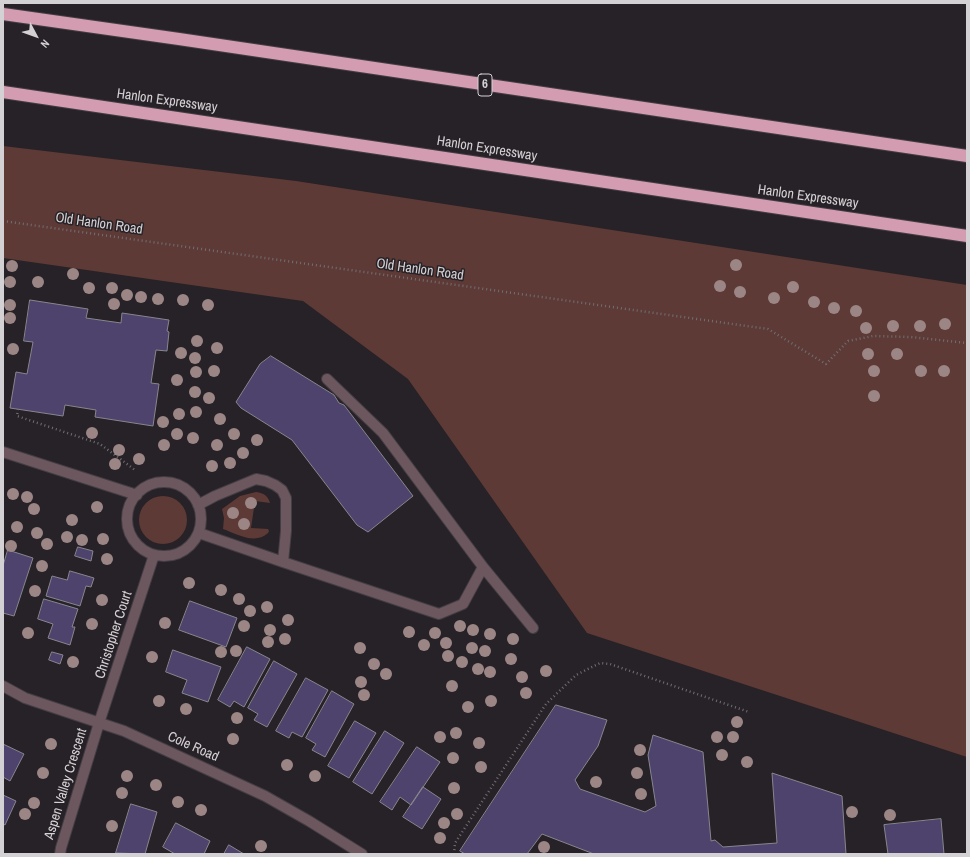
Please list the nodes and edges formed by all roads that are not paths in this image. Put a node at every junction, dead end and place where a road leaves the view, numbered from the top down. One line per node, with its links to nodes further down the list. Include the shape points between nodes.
1 (3, 14): 3 (highway, 6)
2 (3, 92): 4 (highway, Hanlon Expressway)
3 (967, 156)
4 (967, 236)
5 (327, 379): 12 (street, via 383,433)
6 (3, 452): 7 (street)
7 (137, 495): 8 (street, via 151,484 162,482 184,488); 10 (street, via 129,509 129,531 142,549)
8 (198, 505): 9 (street, via 201,524); 11 (street, via 256,479 275,485 282,490 286,498)
9 (198, 532): 10 (street, via 185,550 175,555); 11 (street)
10 (154, 555): 15 (street, Christopher Court)
11 (283, 562): 12 (street, via 439,614 463,604)
12 (483, 567): 13 (street)
13 (533, 628)
14 (3, 686): 15 (street, Cole Road, via 25,698)
15 (99, 723): 16 (street, Aspen Valley Crescent); 17 (street, Cole Road, via 265,796)
16 (60, 854)
17 (362, 854)

